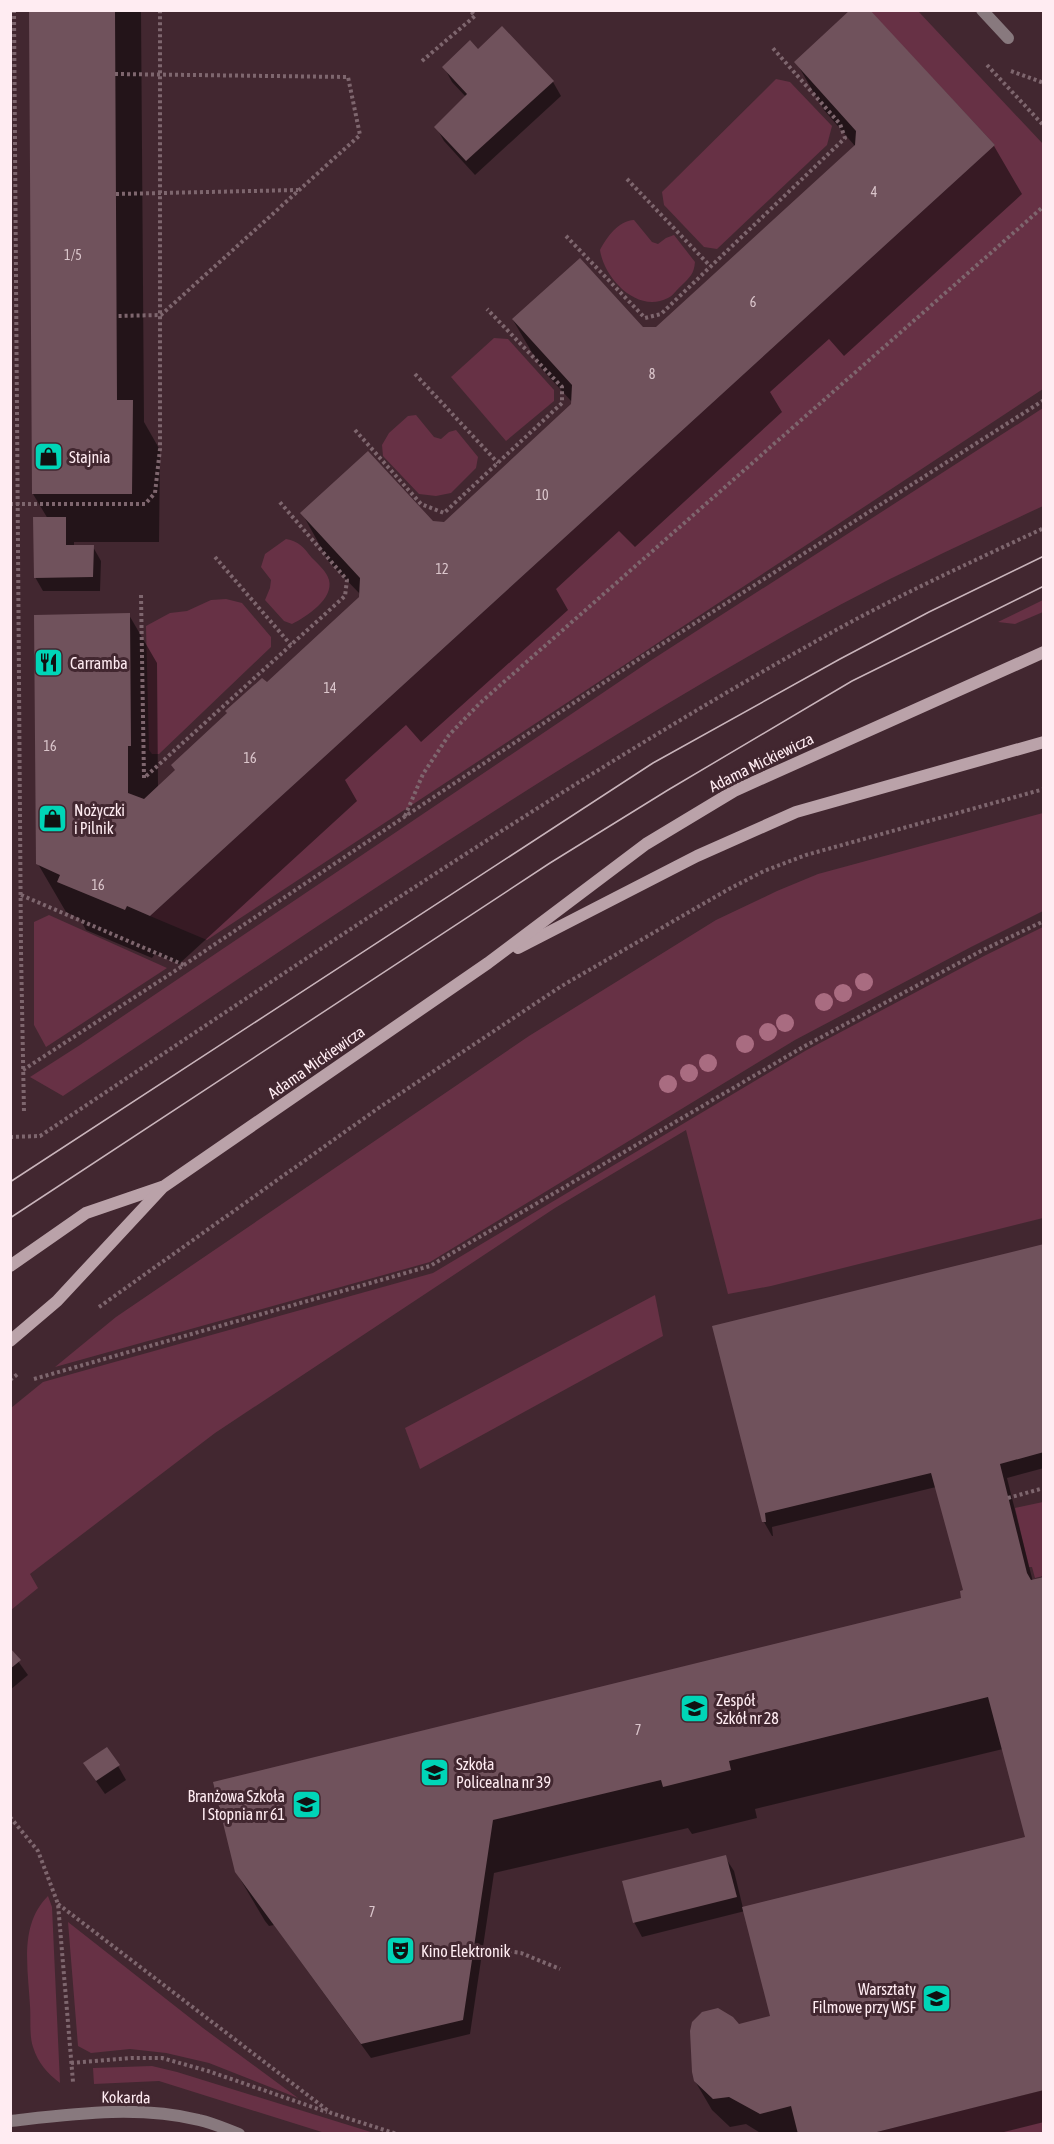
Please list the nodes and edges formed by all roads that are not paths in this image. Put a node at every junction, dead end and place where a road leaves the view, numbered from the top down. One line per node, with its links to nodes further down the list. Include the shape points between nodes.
1 (982, 10): 2 (street)
2 (1008, 38)
3 (1044, 652): 5 (main road, Adama Mickiewicza, via 734,791 646,844)
4 (1044, 742): 5 (main road, Adama Mickiewicza, via 796,812 697,856)
5 (488, 963): 6 (main road, Adama Mickiewicza)
6 (163, 1187): 7 (main road, Adama Mickiewicza, via 86,1213); 8 (main road, Adama Mickiewicza, via 57,1301)
7 (10, 1266)
8 (10, 1341)
9 (10, 2121): 10 (street, Kokarda, via 139,2111 200,2120)
10 (239, 2133)

